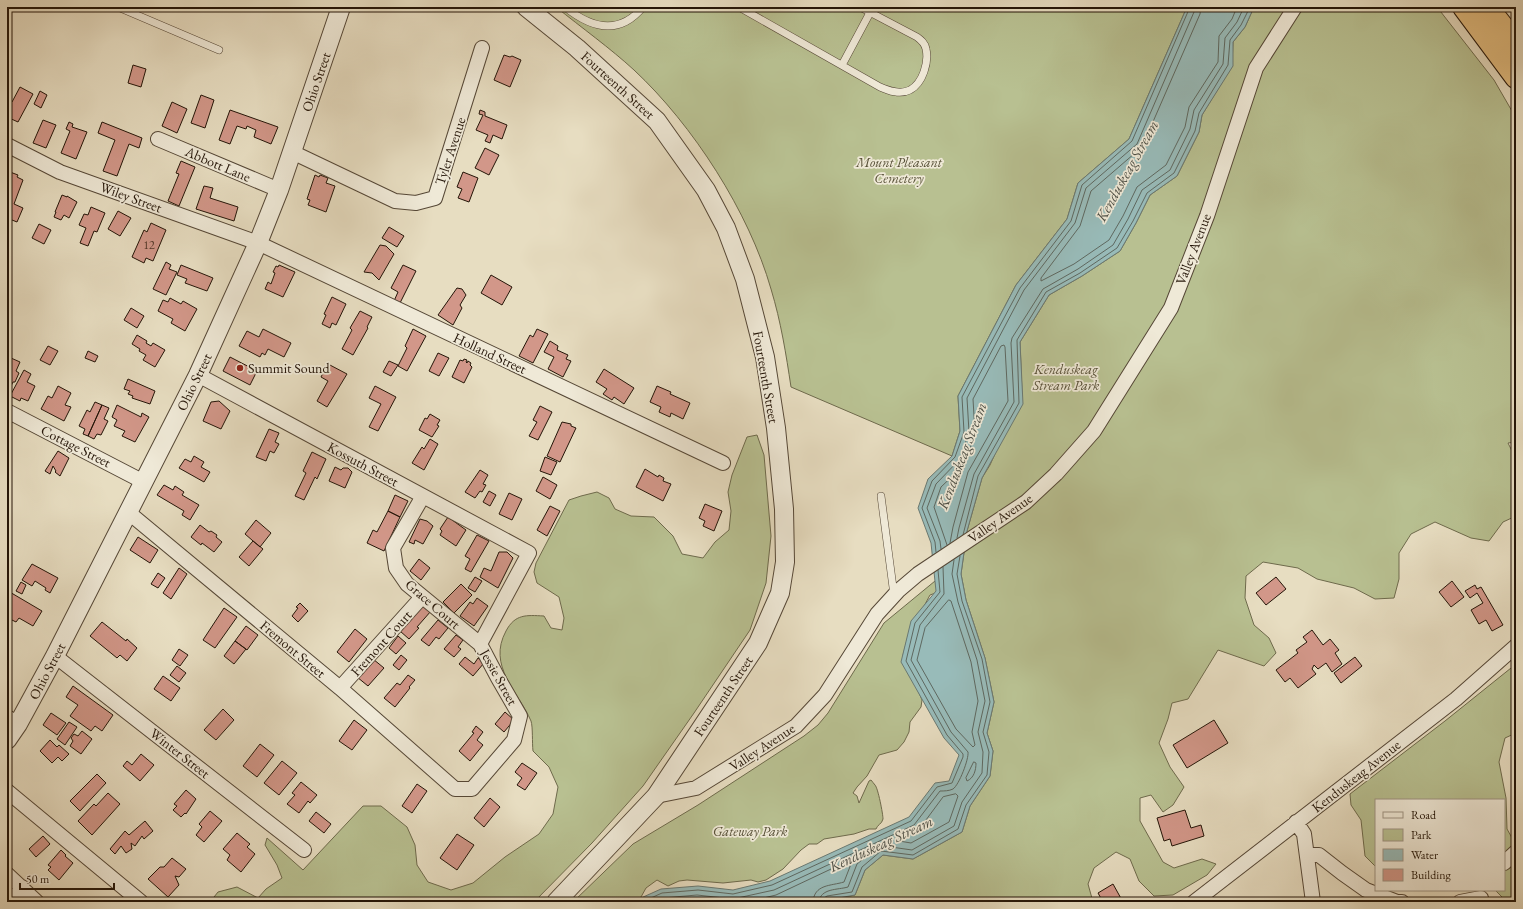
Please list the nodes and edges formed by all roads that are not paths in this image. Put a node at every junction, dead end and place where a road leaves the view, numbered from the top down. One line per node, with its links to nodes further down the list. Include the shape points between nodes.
1 (118, 7): 14 (lane)
2 (342, 7): 19 (street, Ohio Street)
3 (526, 7): 40 (street, Fourteenth Street, via 577,48 657,121 706,190 726,228 745,279 765,357 776,428 784,509 785,562 780,593 758,643)
4 (565, 7): 5 (lane, via 586,21 610,26 629,20)
5 (643, 7)
6 (739, 7): 15 (lane)
7 (860, 7): 11 (lane)
8 (1295, 7): 30 (street, Valley Avenue, via 1256,68 1207,216 1171,308 1094,430 1056,474 1026,502 918,574)
9 (1464, 7): 16 (highway)
10 (1487, 7): 12 (highway)
11 (871, 10): 15 (lane); 15 (lane, via 923,42 927,56 922,75 916,86 910,90 896,92 880,87)
12 (1516, 44)
13 (482, 48): 19 (street, Tyler Avenue, via 435,198 416,203 395,201)
14 (219, 50)
15 (842, 65)
16 (1516, 77)
17 (158, 138): 20 (street, Abbott Lane)
18 (7, 145): 21 (street, Wiley Street, via 60,172)
19 (292, 152): 20 (street, Ohio Street)
20 (279, 190): 21 (street, Ohio Street)
21 (258, 243): 22 (street, Ohio Street); 24 (street, Holland Street)
22 (198, 375): 25 (street, Ohio Street); 26 (street, Kossuth Street)
23 (7, 411): 25 (street, Cottage Street)
24 (723, 463)
25 (144, 482): 28 (street, Ohio Street)
26 (423, 496): 29 (street, Kossuth Street); 31 (street, Grace Court, via 393,548 396,568 407,584)
27 (881, 496): 30 (lane)
28 (128, 512): 34 (street, Ohio Street); 35 (street, Fremont Street)
29 (529, 553): 32 (street, Jessie Street)
30 (894, 596): 40 (street, Valley Avenue, via 877,614 825,695 796,726 696,788)
31 (422, 597): 32 (street, Grace Court); 35 (street, Fremont Court)
32 (480, 644): 38 (street, Jessie Street, via 520,716 514,740 472,789)
33 (1516, 646): 41 (street, Kenduskeag Avenue, via 1456,699)
34 (55, 656): 36 (street, Ohio Street); 42 (street, Winter Street)
35 (340, 688): 38 (street, Fremont Street)
36 (12, 721): 37 (street, Ohio Street)
37 (7, 740)
38 (455, 790)
39 (7, 791): 51 (street)
40 (656, 796): 52 (street)
41 (1296, 822): 44 (street, via 1304,834); 53 (street, Kenduskeag Avenue)
42 (304, 850)
43 (1516, 852): 45 (street)
44 (1307, 854): 54 (street); 55 (street, via 1319,855 1366,890)
45 (1505, 862)
46 (7, 874): 47 (street)
47 (22, 887): 49 (street); 50 (street)
48 (1483, 896): 56 (street)
49 (10, 902)
50 (37, 902)
51 (140, 902)
52 (556, 902)
53 (1194, 902)
54 (1314, 902)
55 (1402, 902)
56 (1460, 902)

